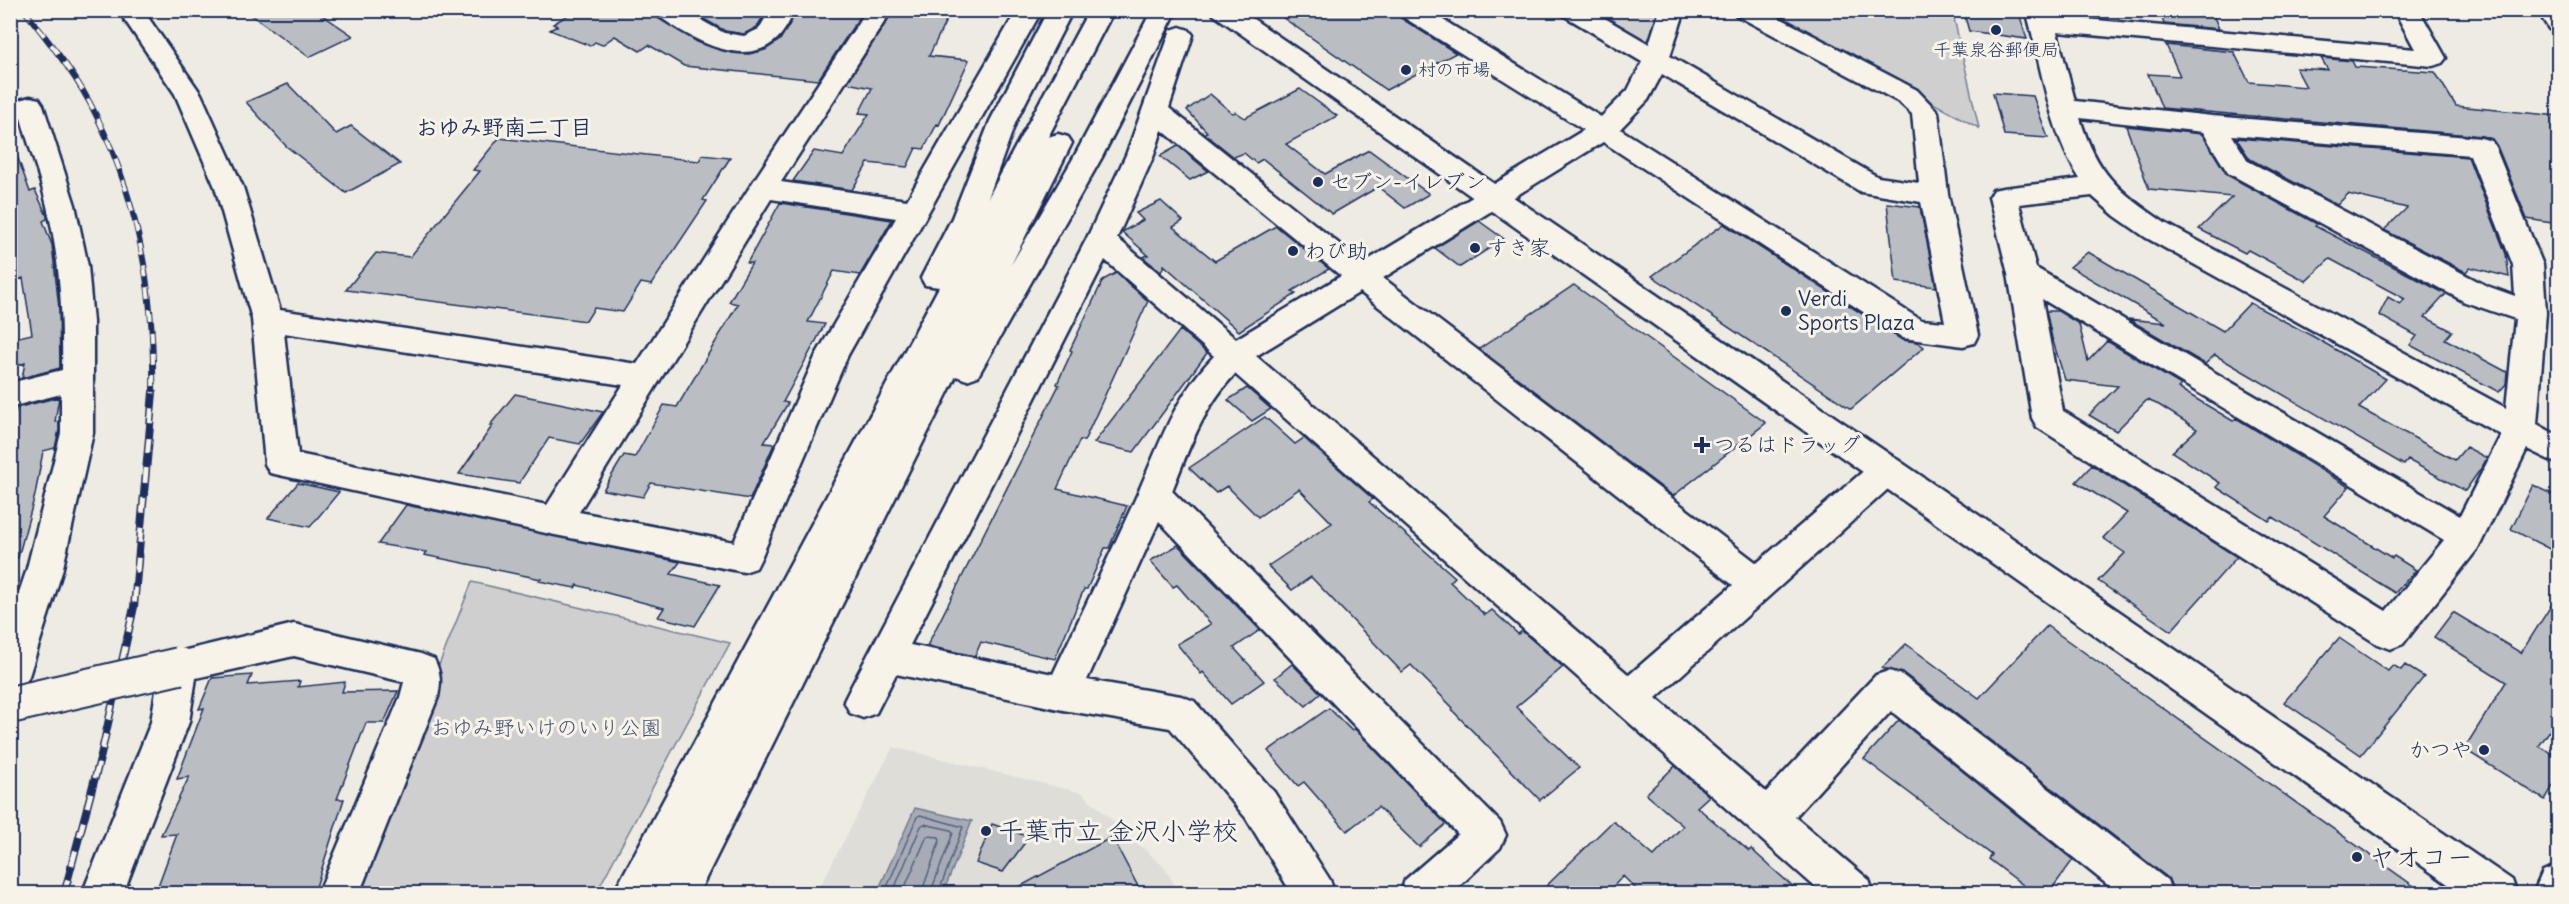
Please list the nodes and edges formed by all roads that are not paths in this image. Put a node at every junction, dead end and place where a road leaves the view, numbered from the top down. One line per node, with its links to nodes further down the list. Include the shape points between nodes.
1 (130, 10): 34 (street, via 188,94 230,187)
2 (666, 10): 3 (street, via 700,32 723,41 752,43 767,35)
3 (783, 10)
4 (880, 10): 26 (street)
5 (1030, 10): 29 (street)
6 (1061, 10): 43 (street, via 1003,121 966,218 851,455)
7 (1102, 10): 43 (street)
8 (1125, 10): 42 (street)
9 (1223, 10): 28 (street)
10 (1409, 10): 24 (street)
11 (1572, 10): 19 (street)
12 (1673, 10): 19 (street)
13 (1745, 10): 27 (street, via 1908,96 1925,112)
14 (2406, 10): 16 (street, via 2433,58)
15 (2549, 10): 18 (street)
16 (2040, 17): 20 (street)
17 (1173, 23): 21 (street); 42 (street, via 1088,157 918,452)
18 (2559, 24)
19 (1656, 60): 24 (street, via 1639,93); 27 (street, via 1871,185)
20 (2064, 108): 23 (street); 25 (street, via 2074,142)
21 (1156, 111): 30 (street); 32 (street)
22 (10, 112): 37 (street, via 30,105 61,205 78,322)
23 (2212, 125): 33 (street, via 2238,167 2476,294); 33 (street, via 2481,147 2528,265)
24 (1603, 130): 27 (street, via 1914,330 1963,335); 28 (street)
25 (2098, 186): 31 (street, via 2003,197); 39 (street, via 2155,230)
26 (763, 189): 29 (street); 36 (street)
27 (1934, 194)
28 (1493, 199): 32 (street); 41 (street)
29 (915, 211): 45 (street, via 832,354 744,558)
30 (1101, 240): 35 (street); 48 (street)
31 (2023, 274): 46 (street); 46 (street, via 2048,418 2390,633)
32 (1361, 278): 35 (street); 47 (street)
33 (2531, 313): 39 (street)
34 (267, 319): 36 (street); 45 (street, via 282,464)
35 (1234, 355): 44 (street, via 1206,384 1183,422); 52 (street)
36 (646, 377): 45 (street)
37 (78, 378): 38 (street); 50 (street, via 77,433 44,572)
38 (10, 395)
39 (2520, 430): 40 (street); 46 (street)
40 (2559, 451)
41 (1886, 471): 47 (street); 65 (street)
42 (886, 484): 60 (street)
43 (848, 485): 59 (street)
44 (1154, 494): 51 (street); 62 (street, via 1486,836)
45 (555, 521)
46 (2467, 537)
47 (1758, 584): 52 (street)
48 (886, 656): 51 (street); 53 (street)
49 (178, 666): 54 (street, bridge); 57 (street, via 170,722); 58 (street, via 294,640 421,670 419,697)
50 (10, 676)
51 (1063, 693): 61 (street, via 1181,713 1260,805)
52 (1628, 699): 55 (street)
53 (863, 701)
54 (10, 705)
55 (1768, 818): 63 (street); 64 (street, via 1889,687)
56 (2559, 885): 66 (street)
57 (102, 894)
58 (338, 894)
59 (633, 894)
60 (676, 894)
61 (1315, 894)
62 (1420, 894)
63 (1854, 894)
64 (2152, 894)
65 (2497, 894)
66 (2553, 894)

